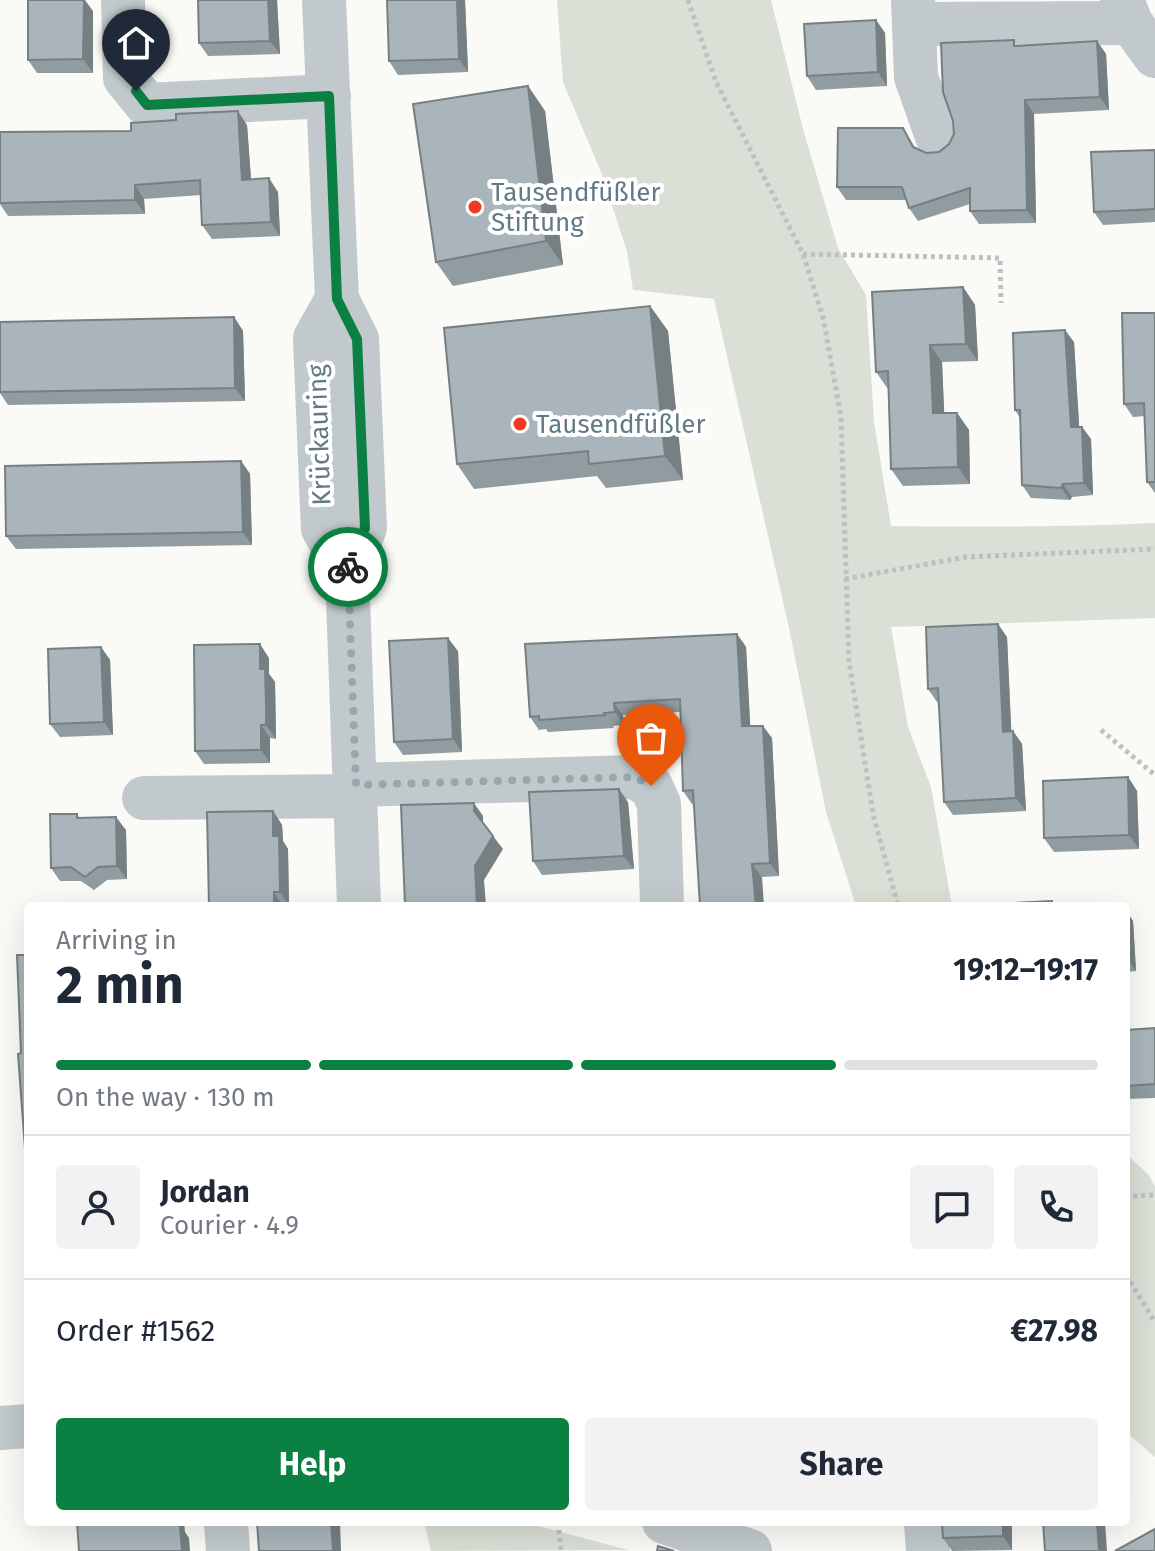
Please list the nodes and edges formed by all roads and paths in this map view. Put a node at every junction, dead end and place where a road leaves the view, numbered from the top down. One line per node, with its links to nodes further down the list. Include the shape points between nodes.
1 (123, 0): 6 (street, via 125,78 147,105)
2 (324, 0): 6 (street, Krückauring)
3 (688, 0): 8 (path, via 716,82)
4 (914, 12): 5 (street); 7 (street, via 916,77)
5 (1136, 26)
6 (329, 96): 14 (street, Krückauring, via 337,299 315,338 323,529 347,570)
7 (939, 142)
8 (803, 254): 9 (path, via 1000,258); 11 (path, via 823,317 841,417)
9 (1001, 303)
10 (1155, 549): 11 (path, via 966,557)
11 (845, 579): 18 (path, via 849,661 873,814)
12 (1101, 730): 13 (path)
13 (1155, 775)
14 (356, 791): 15 (street); 16 (street, Krückauring); 17 (street, via 634,777 651,786 659,804)
15 (144, 798)
16 (359, 902)
17 (662, 902)
18 (897, 902)
19 (1155, 1195): 20 (path)
20 (1130, 1198)
21 (1130, 1281): 22 (path)
22 (1155, 1322)
23 (24, 1426): 24 (street)
24 (0, 1428)
25 (226, 1526): 29 (street)
26 (558, 1526): 30 (path)
27 (688, 1526): 31 (street)
28 (926, 1526): 32 (street)
29 (228, 1551)
30 (561, 1551)
31 (750, 1551)
32 (928, 1551)

